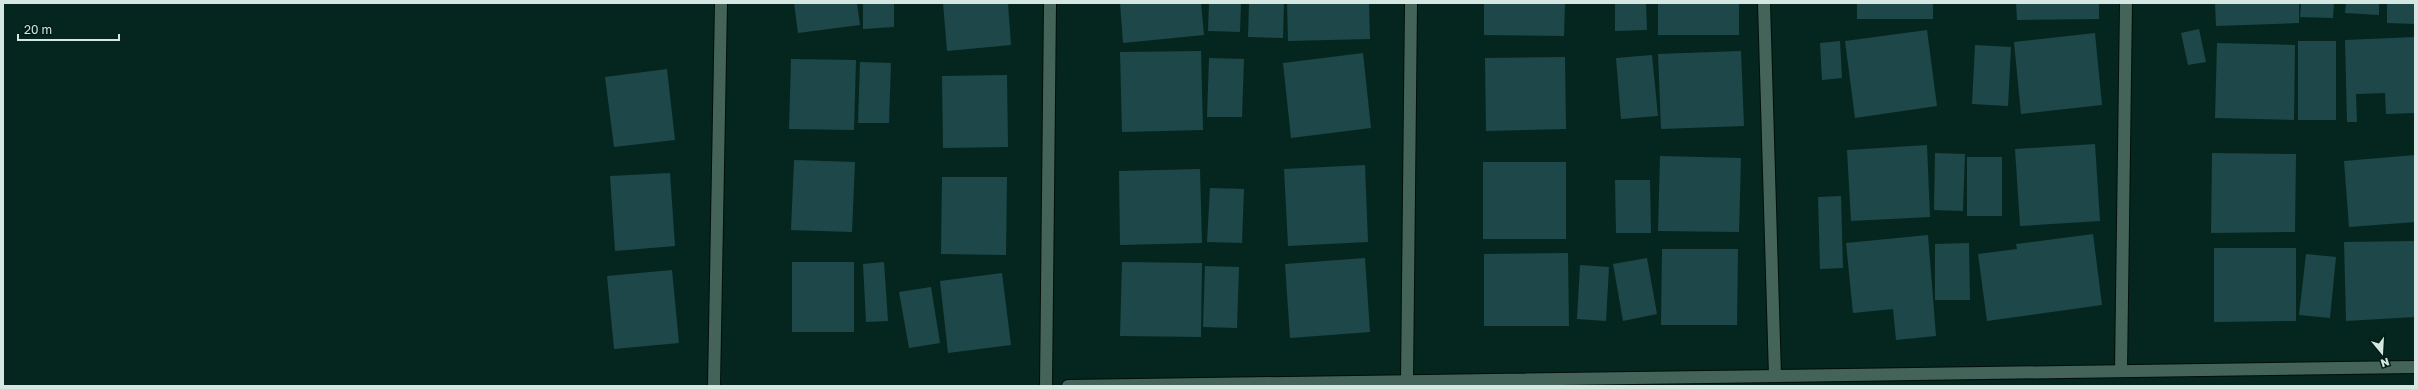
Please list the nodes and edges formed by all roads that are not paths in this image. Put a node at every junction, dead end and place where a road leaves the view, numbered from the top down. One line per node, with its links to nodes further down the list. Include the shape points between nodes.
1 (721, 3): 10 (street)
2 (1050, 3): 11 (street)
3 (1411, 3): 9 (street)
4 (1764, 3): 8 (street)
5 (2126, 3): 7 (street)
6 (2415, 367): 7 (street)
7 (2121, 371): 8 (street)
8 (1775, 376): 9 (street)
9 (1407, 381): 12 (street)
10 (714, 386)
11 (1046, 386)
12 (1068, 386)

